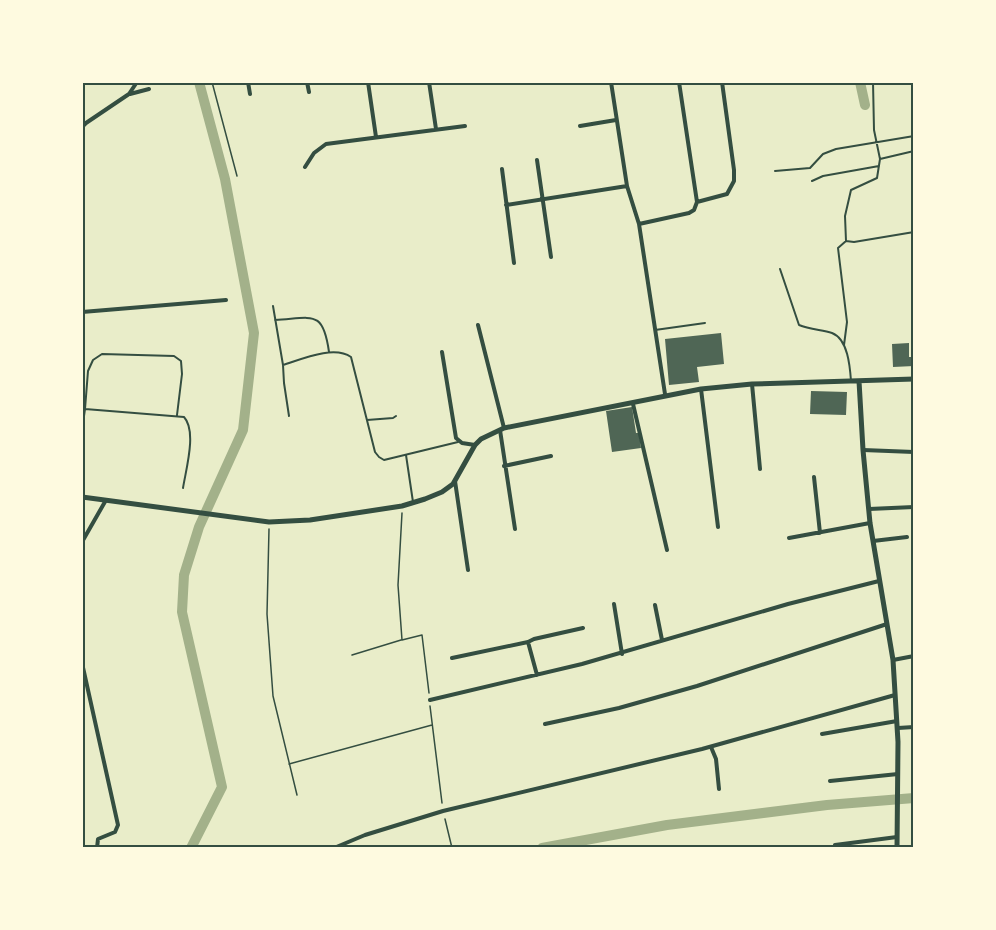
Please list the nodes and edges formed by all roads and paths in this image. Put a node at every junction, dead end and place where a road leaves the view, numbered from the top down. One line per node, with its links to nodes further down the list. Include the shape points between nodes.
1 (137, 82): 14 (street)
2 (212, 82): 30 (path)
3 (248, 82): 13 (street)
4 (307, 82): 12 (street)
5 (368, 82): 21 (street)
6 (429, 82): 19 (street)
7 (611, 82): 15 (street)
8 (680, 82): 34 (street)
9 (722, 82): 34 (street, via 734,181 727,194)
10 (873, 82): 22 (lane)
11 (149, 89): 14 (street)
12 (309, 92)
13 (250, 93)
14 (129, 94): 18 (street)
15 (616, 120): 17 (street); 32 (street)
16 (465, 126): 19 (street)
17 (580, 126)
18 (82, 127)
19 (436, 129): 21 (street)
20 (914, 136): 22 (lane)
21 (376, 137): 27 (street, via 326,144)
22 (876, 143): 24 (lane); 29 (lane, via 836,149 823,154 805,170)
23 (914, 152): 24 (lane)
24 (880, 159): 26 (lane)
25 (537, 160): 33 (street)
26 (879, 166): 31 (lane); 38 (lane, via 877,178 851,190 845,216)
27 (305, 167)
28 (502, 169): 35 (street)
29 (775, 171)
30 (237, 176)
31 (812, 181)
32 (627, 186): 33 (street); 36 (street)
33 (542, 199): 35 (street); 39 (street)
34 (696, 202): 36 (street, via 689,213)
35 (506, 205): 40 (street)
36 (639, 224): 48 (street)
37 (914, 232): 38 (lane)
38 (846, 241): 49 (lane, via 838,248 847,322)
39 (551, 257)
40 (514, 263)
41 (780, 268): 49 (lane, via 799,325 832,333)
42 (226, 300): 44 (street)
43 (273, 306): 45 (lane)
44 (82, 312)
45 (275, 320): 50 (lane, via 313,318 326,330); 52 (lane)
46 (705, 323): 48 (lane)
47 (478, 325): 65 (street)
48 (655, 330): 58 (street)
49 (844, 345): 54 (lane)
50 (329, 352): 52 (lane); 64 (lane, via 344,352 351,357)
51 (442, 352): 67 (street)
52 (283, 364): 62 (lane)
53 (914, 379): 55 (street)
54 (851, 381): 55 (street); 56 (street)
55 (859, 381): 69 (street)
56 (752, 384): 57 (street); 74 (street)
57 (701, 389): 58 (street); 86 (street)
58 (665, 394): 59 (street)
59 (633, 404): 65 (street); 93 (street)
60 (85, 409): 61 (lane); 61 (lane, via 88,371 93,360 102,354 174,356 181,362 182,374); 66 (lane)
61 (177, 415): 77 (lane, via 189,422 191,437)
62 (290, 416)
63 (396, 416): 64 (lane)
64 (367, 420): 71 (lane, via 379,458)
65 (502, 429): 68 (street); 73 (street)
66 (82, 430)
67 (458, 442): 68 (street); 71 (lane)
68 (475, 445): 76 (street)
69 (863, 450): 70 (street); 83 (street)
70 (914, 452)
71 (406, 454): 80 (lane)
72 (551, 456): 73 (street)
73 (504, 466): 87 (street)
74 (760, 469)
75 (814, 477): 88 (street)
76 (455, 480): 80 (street, via 442,492); 94 (street)
77 (183, 488)
78 (82, 497): 79 (street)
79 (106, 500): 84 (street); 91 (street)
80 (413, 503): 81 (street)
81 (402, 506): 84 (street); 100 (path, via 398,571)
82 (914, 507): 83 (street)
83 (868, 509): 85 (street)
84 (269, 522): 118 (path, via 267,614 273,696)
85 (870, 523): 88 (street); 92 (street)
86 (718, 526)
87 (515, 528)
88 (820, 533): 90 (street)
89 (907, 537): 92 (street)
90 (789, 538)
91 (82, 542)
92 (873, 542): 95 (street)
93 (667, 550)
94 (468, 570)
95 (879, 581): 98 (street); 101 (street)
96 (614, 604): 103 (street)
97 (656, 605): 101 (street)
98 (887, 624): 107 (street); 113 (street, via 675,692)
99 (583, 628): 102 (street)
100 (402, 640): 104 (path); 111 (path, via 422,635)
101 (662, 640): 103 (street)
102 (528, 642): 106 (street); 109 (street)
103 (622, 654): 109 (street)
104 (352, 655)
105 (914, 656): 107 (street)
106 (452, 658)
107 (893, 660): 110 (street)
108 (82, 663): 126 (street, via 118,825 115,832 98,839)
109 (537, 675): 111 (street)
110 (896, 695): 114 (street); 117 (street)
111 (430, 700): 112 (path)
112 (432, 724): 118 (path); 123 (path)
113 (545, 724)
114 (897, 725): 115 (street); 116 (street); 119 (street)
115 (914, 727)
116 (822, 734)
117 (711, 747): 121 (street); 123 (street)
118 (288, 765): 122 (path)
119 (898, 774): 120 (street); 124 (street)
120 (830, 781)
121 (719, 789)
122 (297, 795)
123 (443, 811): 127 (street); 128 (path)
124 (897, 837): 125 (street); 129 (street)
125 (835, 845)
126 (97, 848)
127 (334, 848)
128 (452, 848)
129 (897, 848)

